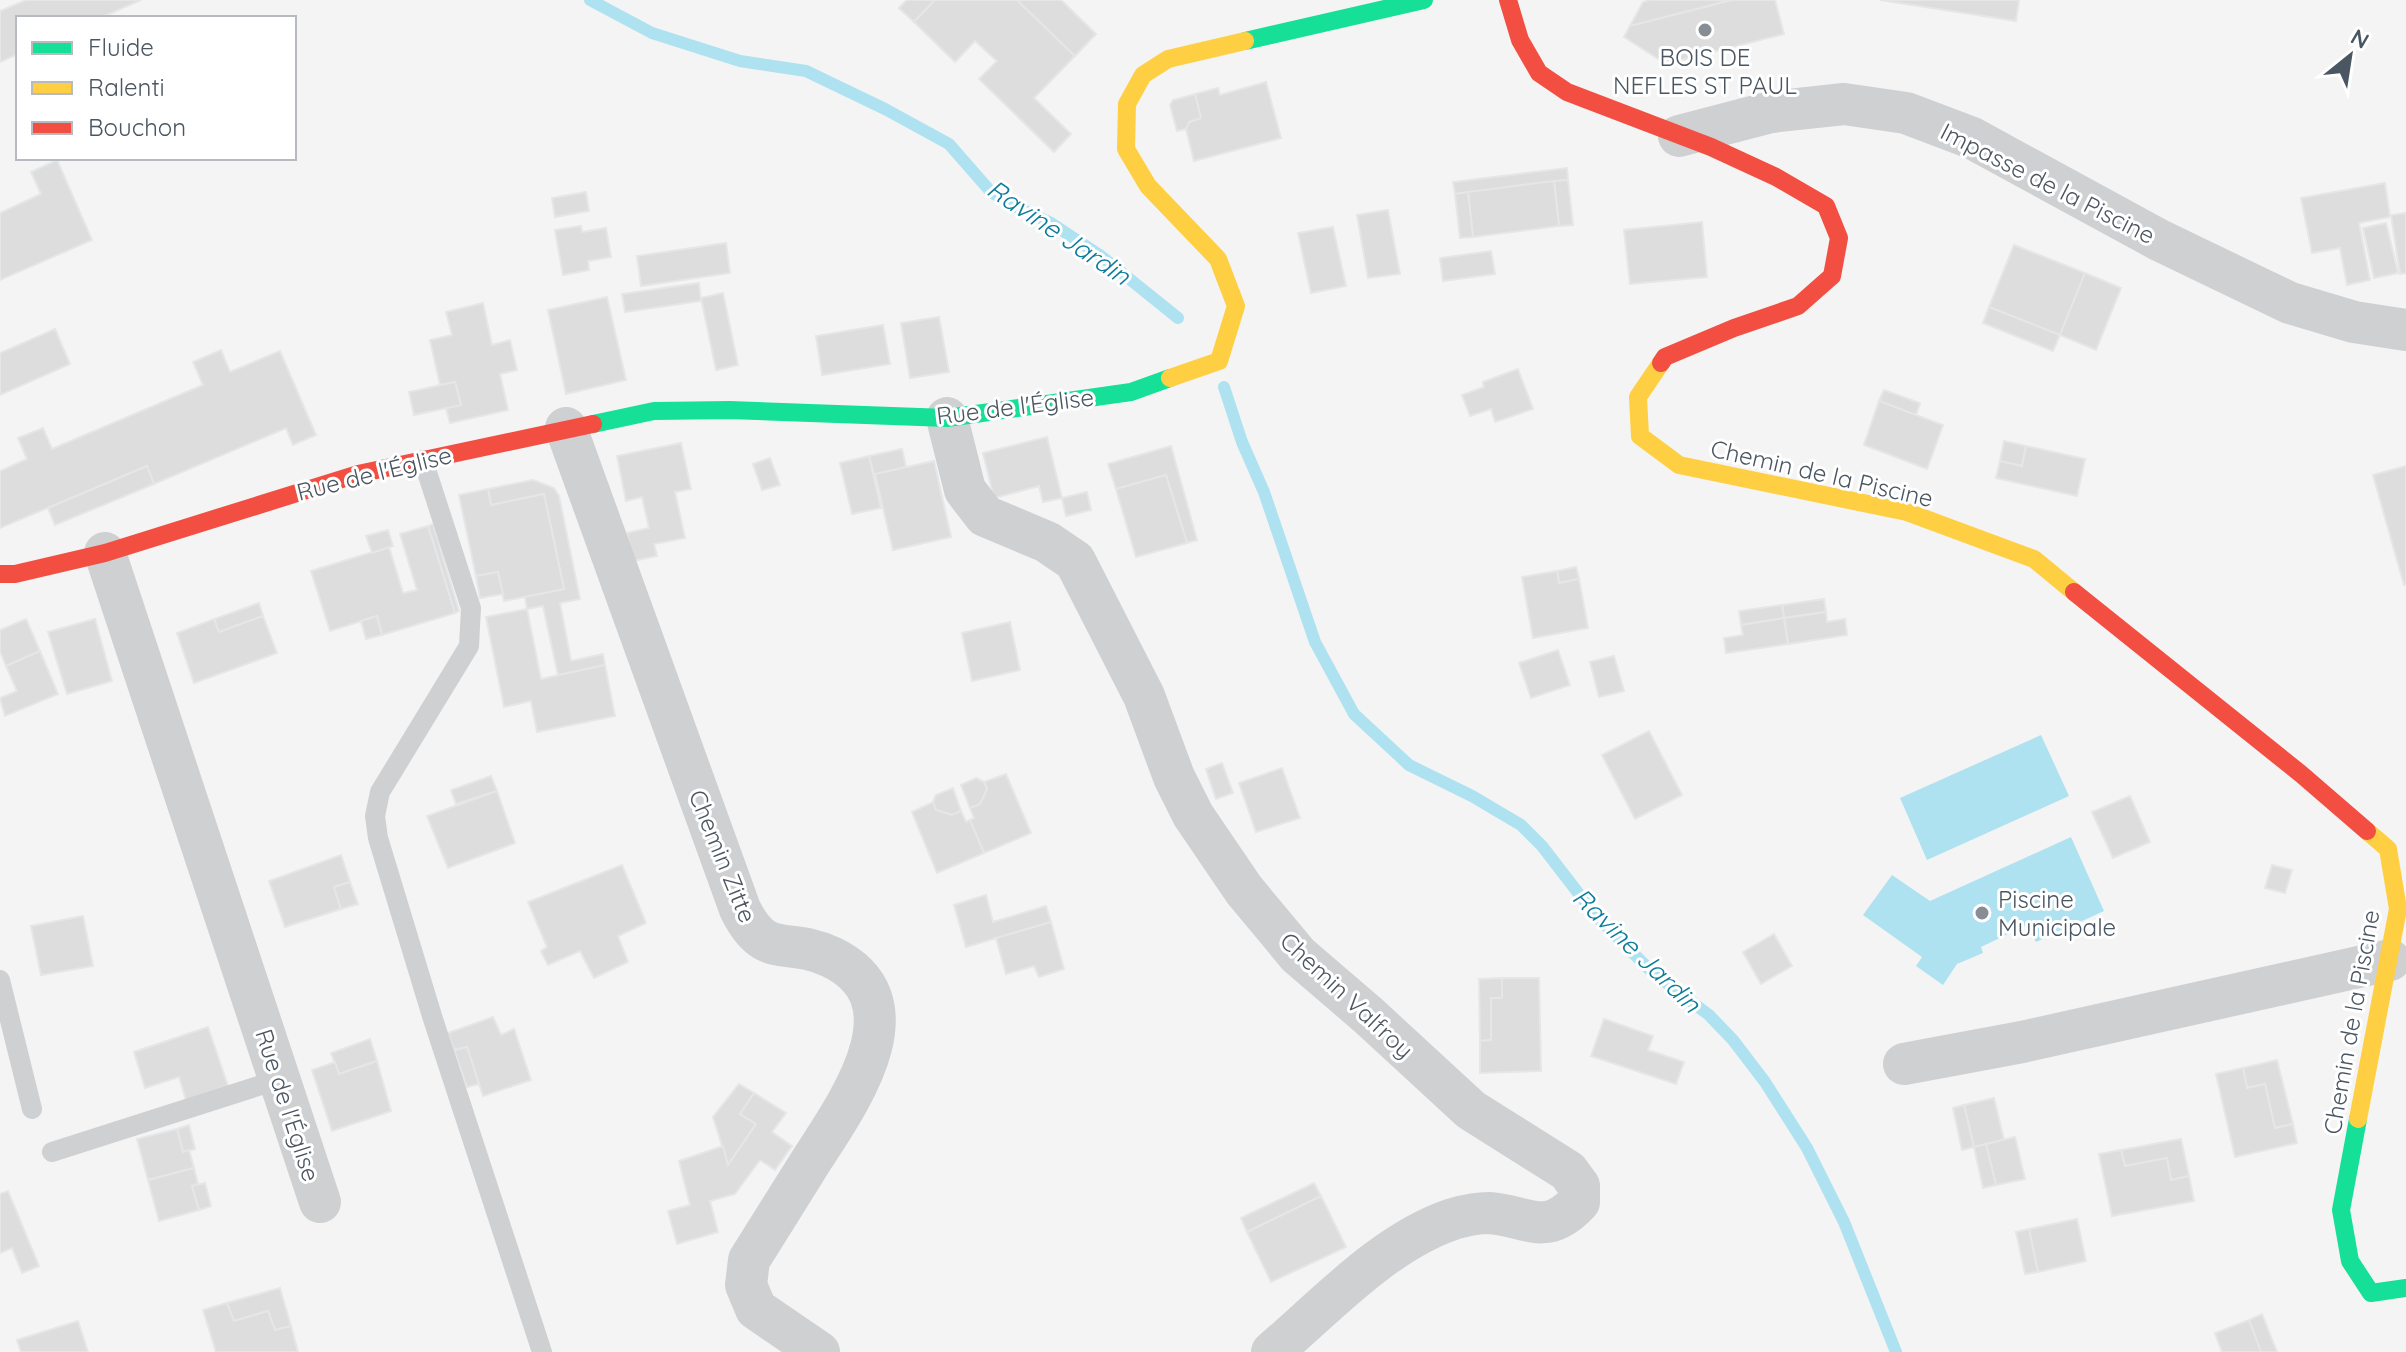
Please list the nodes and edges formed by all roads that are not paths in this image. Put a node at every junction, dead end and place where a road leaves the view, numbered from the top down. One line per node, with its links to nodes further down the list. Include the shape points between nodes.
1 (1424, 0): 5 (street, Rue de l'Église, via 1168,59 1143,75 1127,104 1126,149 1148,186 1218,259 1236,306 1219,361 1131,392)
2 (1508, 0): 3 (street, Chemin de la Piscine, via 1520,40 1539,73 1567,92)
3 (1679, 136): 4 (street, Impasse de la Piscine, via 1771,112 1844,104 1906,113 1972,138 2159,240 2290,303); 10 (street, Chemin de la Piscine, via 1776,177 1826,206 1839,238 1832,276 1798,306 1665,357 1638,397 1640,436 1679,465 1907,512 2034,559)
4 (2406, 330)
5 (947, 418): 6 (street, Rue de l'Église, via 654,411); 21 (street, Chemin Valfroy, via 965,490 985,516 1047,542 1075,561 1144,696 1180,790 1244,890 1298,955 1471,1110 1568,1171 1579,1186 1579,1202 1550,1223 1488,1213 1453,1219 1413,1238 1357,1276)
6 (566, 428): 7 (street, Rue de l'Église); 20 (street, Chemin Zitte, via 750,929 767,944 831,957 861,979 875,1010 873,1045 854,1094 749,1260 746,1285 756,1309)
7 (423, 460): 8 (street, Rue de l'Église, via 314,486); 19 (lane, via 471,608 469,646 380,792 375,816 432,1016)
8 (105, 553): 9 (street, Rue de l'Église); 14 (street, Rue de l'Église)
9 (0, 574)
10 (2397, 846): 11 (street, Chemin de la Piscine, via 2398,909)
11 (2390, 960): 13 (street); 18 (street, Chemin de la Piscine, via 2341,1210 2350,1261 2371,1293)
12 (0, 980): 15 (lane)
13 (1904, 1064)
14 (280, 1079): 16 (lane); 17 (street, Rue de l'Église)
15 (32, 1109)
16 (52, 1152)
17 (320, 1202)
18 (2406, 1288)
19 (542, 1352)
20 (819, 1352)
21 (1272, 1352)

